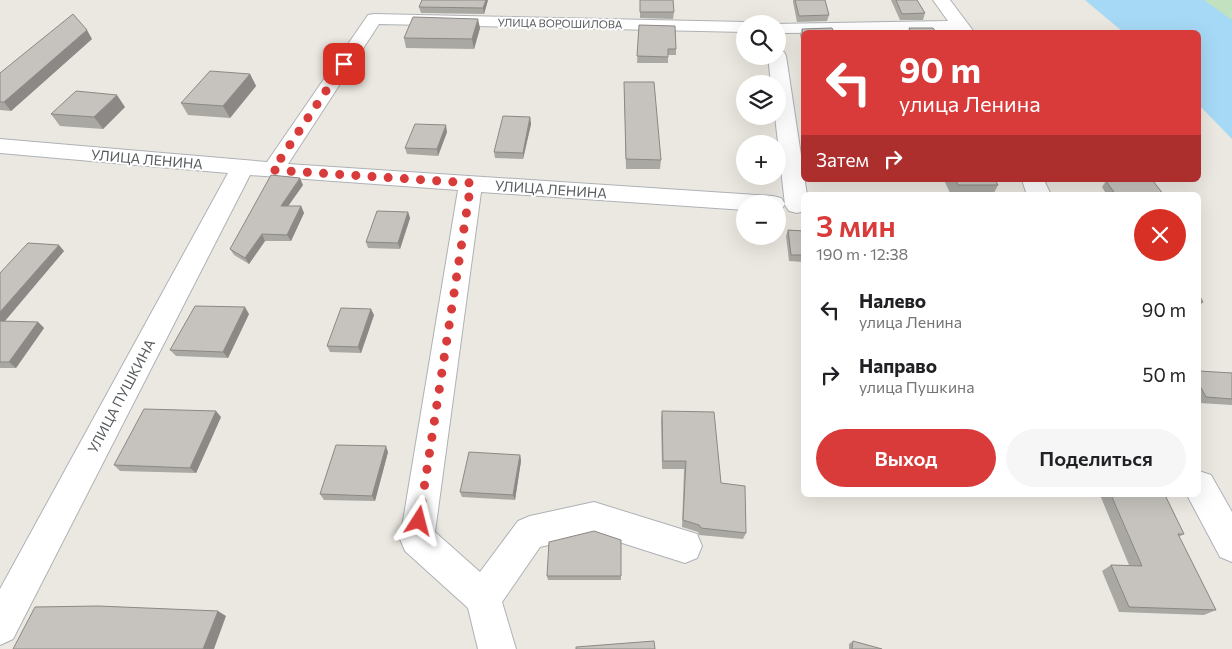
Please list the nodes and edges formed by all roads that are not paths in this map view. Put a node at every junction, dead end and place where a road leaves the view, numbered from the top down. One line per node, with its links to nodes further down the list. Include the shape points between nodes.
1 (941, 0): 4 (street)
2 (736, 27): 8 (street, УЛИЦА ВОРОШИЛОВА, via 374,19)
3 (786, 28): 4 (street)
4 (962, 29)
5 (778, 65): 11 (street)
6 (0, 146): 7 (street, УЛИЦА ЛЕНИНА)
7 (242, 167): 8 (street, УЛИЦА ЛЕНИНА); 16 (street, УЛИЦА ПУШКИНА)
8 (273, 170): 9 (street, УЛИЦА ЛЕНИНА)
9 (471, 183): 10 (street, УЛИЦА ЛЕНИНА); 15 (street, via 417,539)
10 (736, 201)
11 (793, 205)
12 (1201, 490): 14 (street)
13 (685, 546): 15 (street, via 594,518 530,533)
14 (1232, 546)
15 (483, 598): 17 (street)
16 (0, 626)
17 (497, 649)

